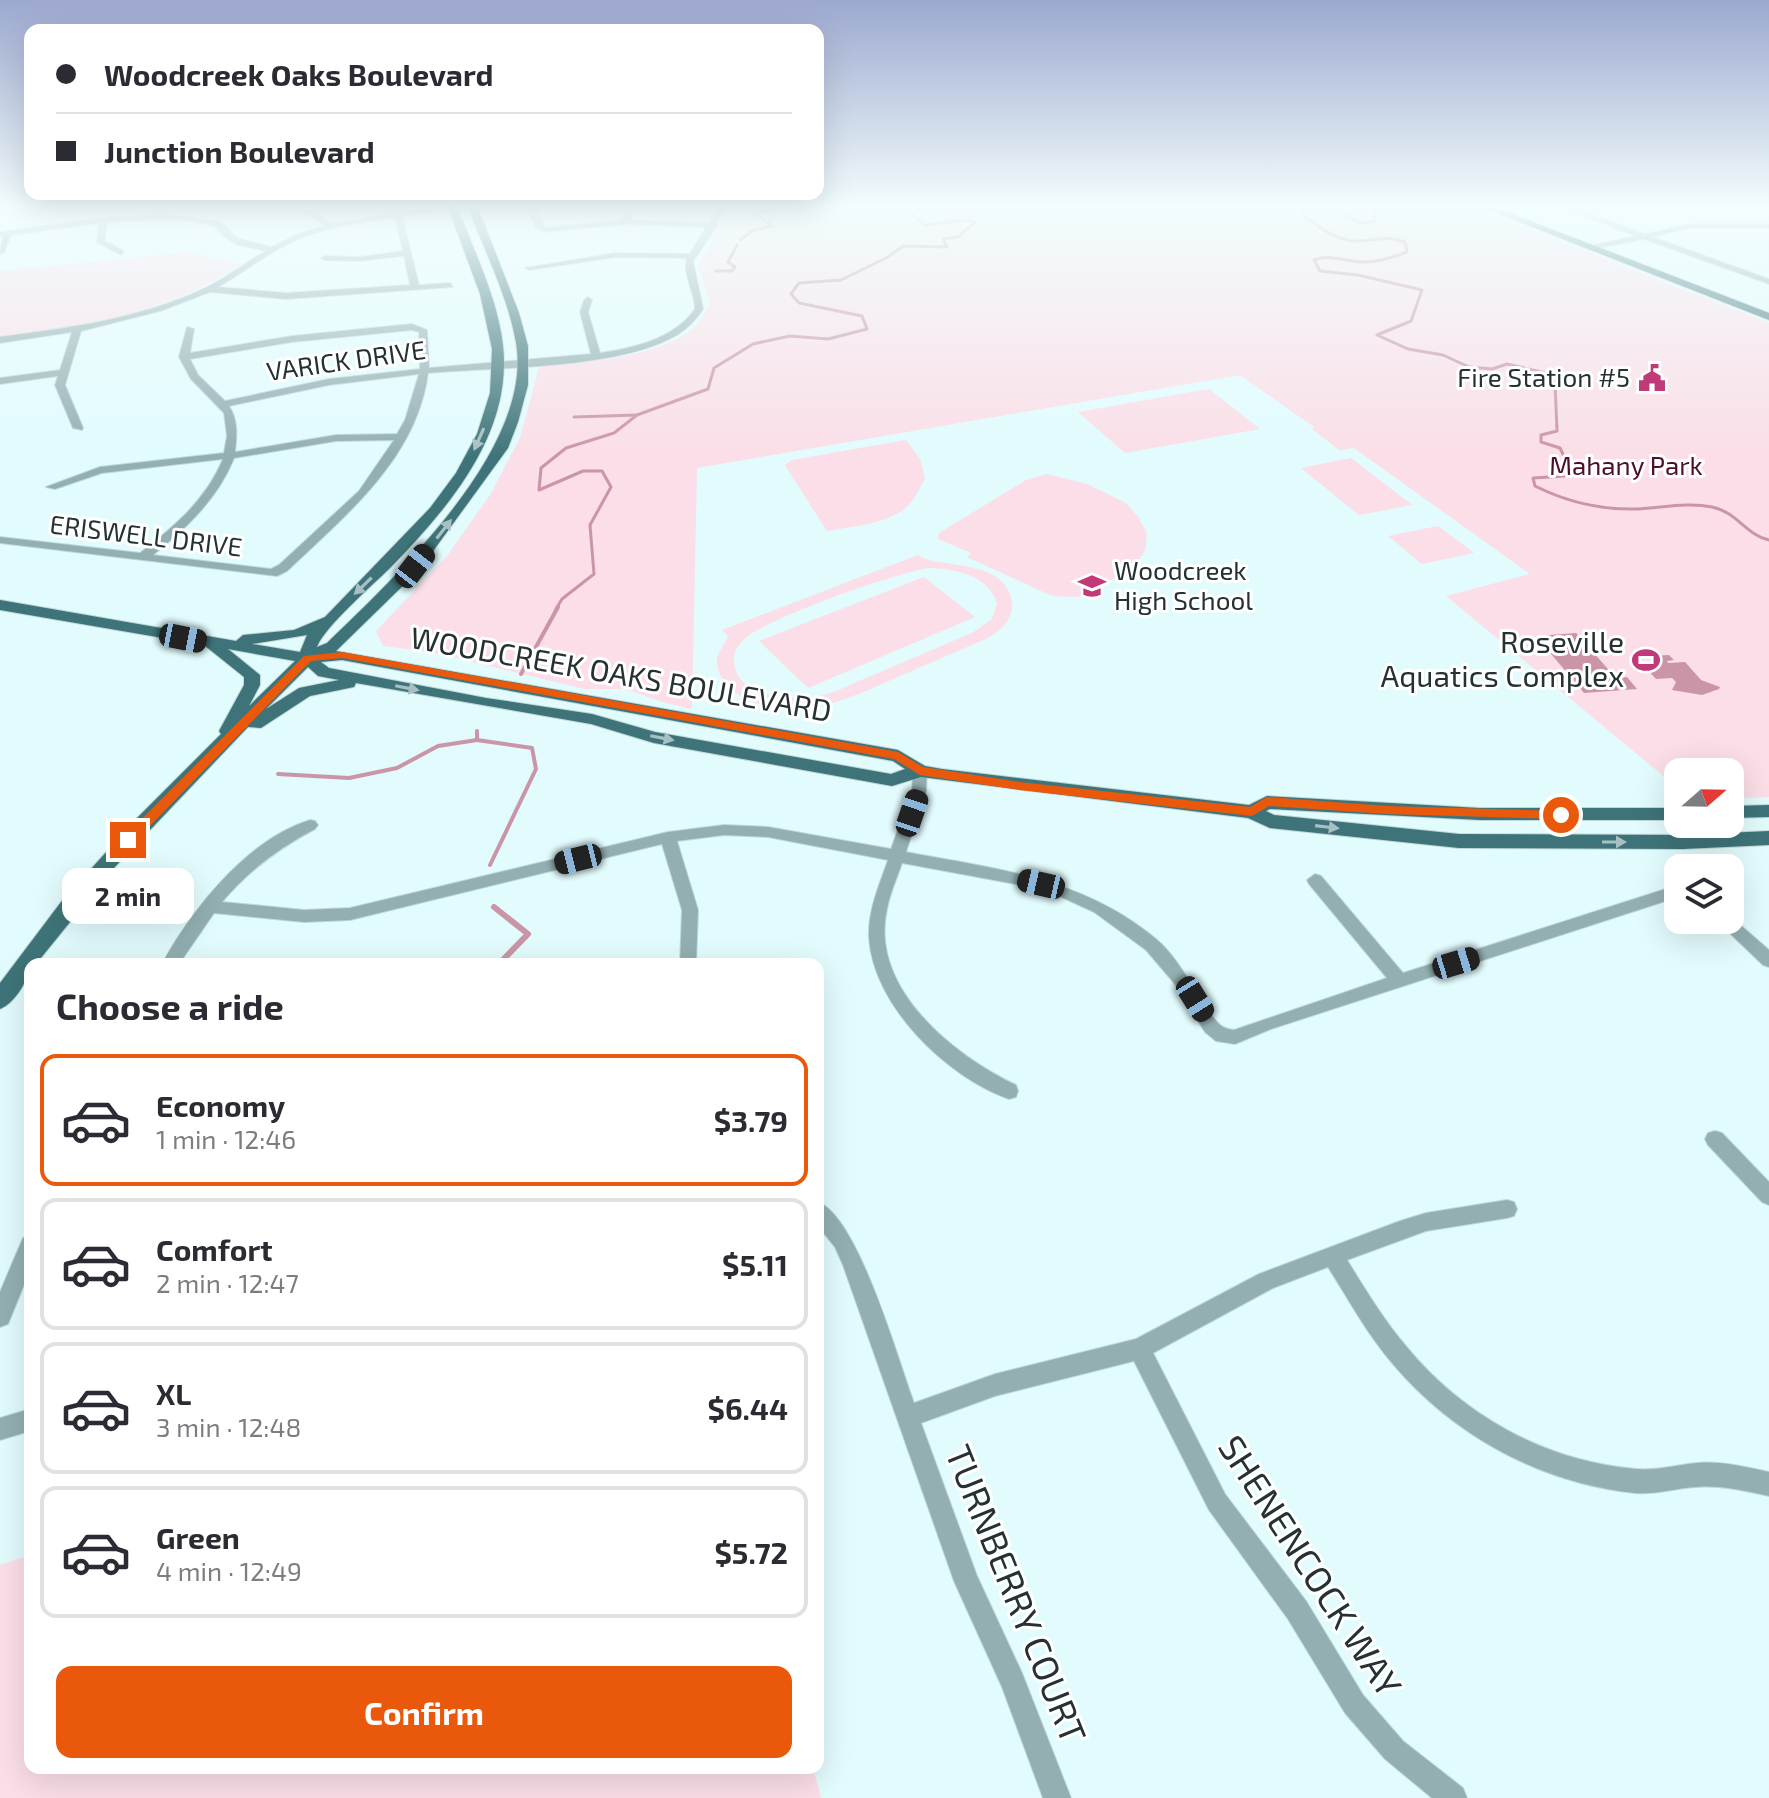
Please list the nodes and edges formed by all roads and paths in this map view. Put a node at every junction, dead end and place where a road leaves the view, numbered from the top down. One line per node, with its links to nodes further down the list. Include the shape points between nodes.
1 (208, 289): 2 (street, via 286,296); 12 (street, via 141,315)
2 (388, 289)
3 (481, 289): 17 (main road)
4 (505, 289): 16 (main road)
5 (696, 289): 14 (street, VARICK DRIVE, via 701,303 689,323 672,335)
6 (1700, 289): 10 (main road)
7 (1713, 289): 9 (main road)
8 (588, 300): 14 (street, via 584,312)
9 (1769, 309)
10 (1769, 317)
11 (190, 329): 15 (street)
12 (77, 330): 13 (street); 19 (street)
13 (0, 340)
14 (596, 355): 16 (street, VARICK DRIVE)
15 (184, 357): 18 (street, via 420,327); 21 (street, via 191,375)
16 (524, 362): 17 (street, VARICK DRIVE); 31 (main road, one-way to 16, via 415,566 502,448 518,403)
17 (498, 365): 18 (street, VARICK DRIVE); 30 (main road, one-way to 30, via 492,407 462,474 421,526)
18 (424, 371): 21 (street, VARICK DRIVE); 23 (street)
19 (65, 372): 20 (street); 22 (street, via 61,393)
20 (0, 381)
21 (224, 404): 24 (street, via 232,425)
22 (78, 428)
23 (402, 437): 24 (street, via 327,439); 28 (street, ERISWELL DRIVE, via 363,493 273,573)
24 (227, 456): 25 (street, via 100,470); 28 (street, via 209,498)
25 (51, 487)
26 (6, 541): 27 (street); 28 (street, ERISWELL DRIVE)
27 (0, 552)
28 (143, 557)
29 (0, 605): 32 (main road, WOODCREEK OAKS BOULEVARD)
30 (333, 615): 32 (main road, via 298,634); 33 (main road, via 310,642)
31 (364, 616): 33 (main road, via 333,646); 34 (main road, via 357,639 360,650)
32 (208, 643): 33 (main road, WOODCREEK OAKS BOULEVARD); 36 (main road, via 252,675 252,685)
33 (307, 658): 34 (main road, WOODCREEK OAKS BOULEVARD, via 342,655); 35 (main road, WOODCREEK OAKS BOULEVARD, via 324,672); 36 (main road)
34 (390, 663): 37 (main road, WOODCREEK OAKS BOULEVARD, via 898,756)
35 (372, 681): 36 (main road, via 305,692); 37 (main road, WOODCREEK OAKS BOULEVARD, one-way to 37, via 892,780)
36 (221, 745): 50 (main road, via 87,887)
37 (920, 771): 39 (main road, WOODCREEK OAKS BOULEVARD); 45 (street, via 919,791)
38 (1769, 811): 40 (main road)
39 (1252, 812): 41 (main road, WOODCREEK OAKS BOULEVARD, via 1267,802 1480,814); 44 (main road, WOODCREEK OAKS BOULEVARD, one-way to 44, via 1270,821 1459,841)
40 (1744, 812)
41 (1664, 814)
42 (310, 825): 48 (street, via 250,861)
43 (668, 837): 45 (street, via 754,830); 48 (street, via 350,914 304,916); 52 (street, via 690,910)
44 (1769, 838)
45 (897, 856): 55 (street, via 1041,884 1100,908 1168,961 1222,1036 1235,1037); 57 (street, via 876,927 891,981 932,1040 973,1074)
46 (1315, 880): 55 (street)
47 (1664, 896): 55 (street)
48 (210, 907): 51 (street)
49 (1740, 934): 53 (street)
50 (32, 958)
51 (174, 958)
52 (688, 958)
53 (1769, 960)
54 (24, 969): 56 (main road)
55 (1400, 981)
56 (0, 1000)
57 (1009, 1091)
58 (1715, 1139): 59 (street)
59 (1769, 1196)
60 (1507, 1209): 62 (street, via 1426,1222)
61 (824, 1218): 66 (street, TURNBERRY COURT, via 853,1264)
62 (1332, 1256): 65 (street, via 1246,1290); 69 (street, via 1420,1378 1508,1445 1605,1478 1641,1482 1716,1475)
63 (24, 1259): 64 (street)
64 (0, 1317)
65 (1139, 1349): 66 (street, via 995,1385); 71 (street, SHENENCOCK WAY, via 1217,1502 1297,1610 1354,1704 1394,1750)
66 (908, 1416): 70 (street, TURNBERRY COURT, via 966,1581 1013,1682)
67 (24, 1422): 68 (street)
68 (0, 1429)
69 (1769, 1484)
70 (1057, 1798)
71 (1453, 1798)

